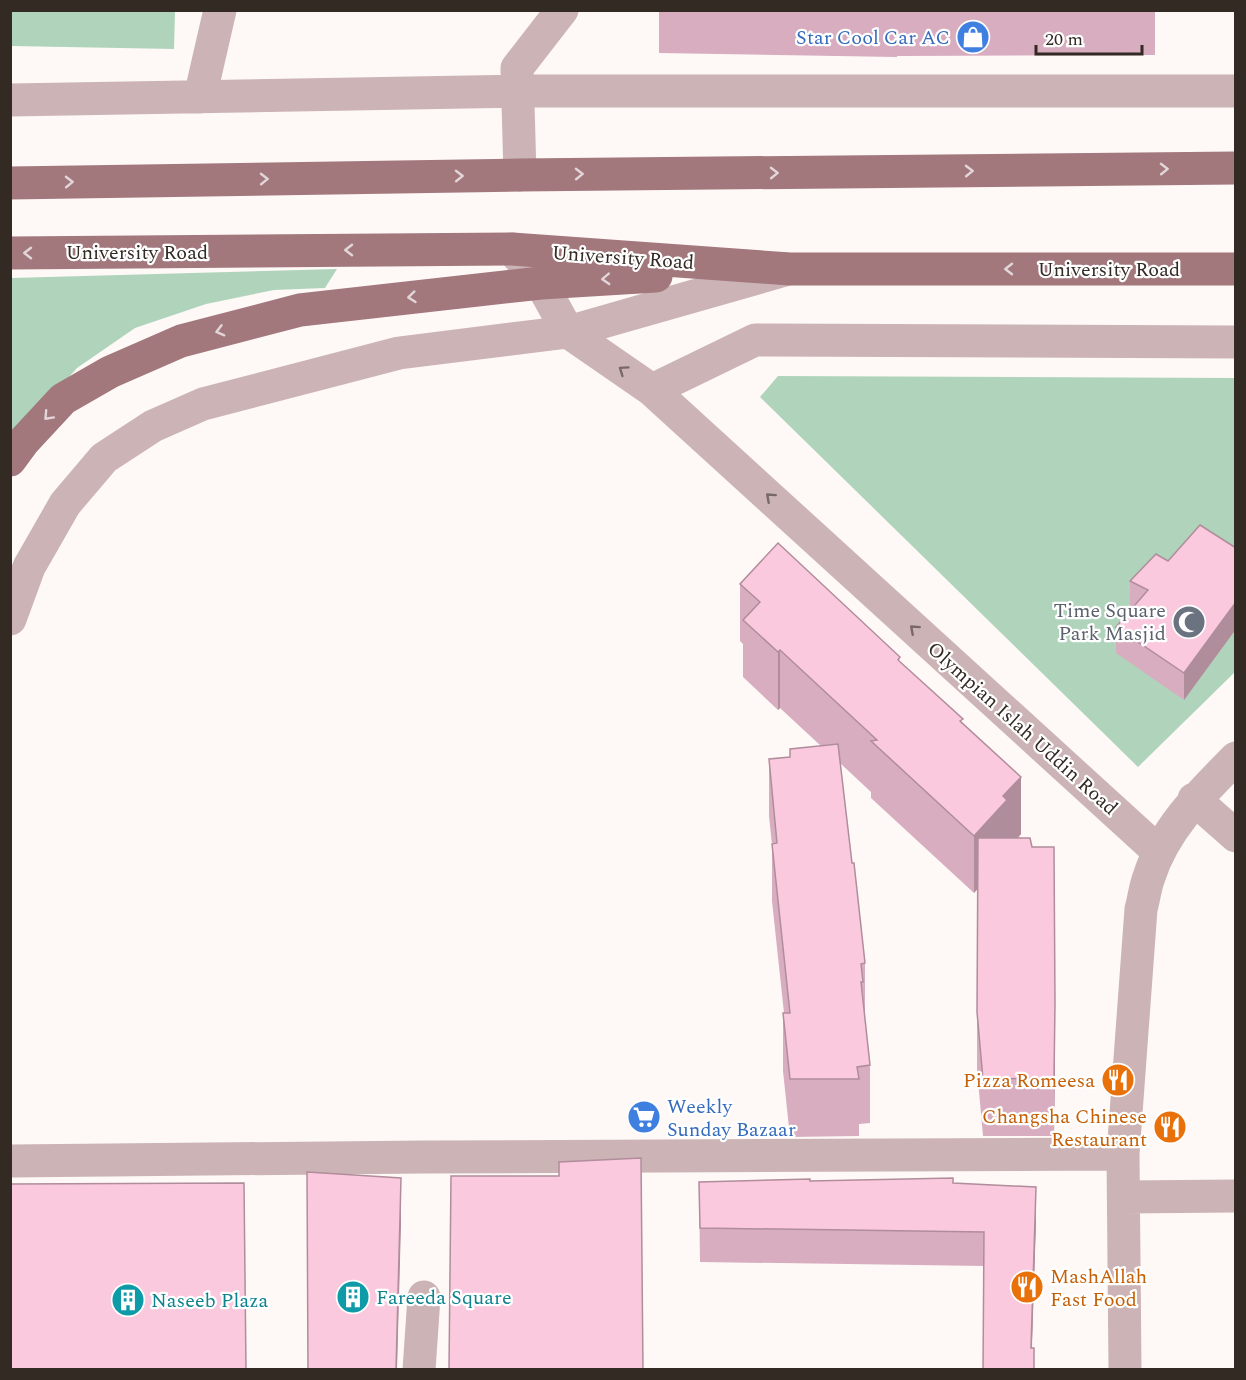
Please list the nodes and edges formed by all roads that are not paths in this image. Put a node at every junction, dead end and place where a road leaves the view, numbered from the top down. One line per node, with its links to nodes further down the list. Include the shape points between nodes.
1 (220, 10): 5 (street)
2 (562, 10): 3 (street, via 517,68)
3 (518, 91): 4 (street); 5 (street); 8 (street)
4 (1236, 91)
5 (200, 97): 6 (street)
6 (10, 100)
7 (1236, 168): 8 (main road, one-way to 7)
8 (520, 175): 9 (main road, one-way to 8)
9 (10, 183)
10 (512, 249): 11 (main road, University Road, one-way to 11); 12 (main road, University Road); 14 (street, Olympian Islah Uddin Road)
11 (10, 253)
12 (790, 269): 13 (main road, University Road, one-way to 12); 14 (main road, one-way to 14); 15 (street)
13 (1236, 270)
14 (541, 283): 15 (street, Olympian Islah Uddin Road); 18 (main road, one-way to 18, via 300,310 182,341 110,372 63,399)
15 (568, 332): 17 (street, Olympian Islah Uddin Road, one-way to 15); 19 (street, via 399,353 203,404 153,426 104,458 64,504 29,567)
16 (1236, 342): 17 (street, via 755,340)
17 (652, 390): 23 (street, Olympian Islah Uddin Road, one-way to 17)
18 (10, 460)
19 (10, 619)
20 (1236, 758): 21 (street)
21 (1194, 800): 22 (street); 23 (street)
22 (1236, 836)
23 (1159, 852): 24 (street, via 1141,909)
24 (1124, 1154): 25 (street); 27 (street)
25 (10, 1161)
26 (1236, 1196): 27 (street)
27 (1124, 1197): 30 (street)
28 (424, 1296): 29 (street)
29 (419, 1370)
30 (1125, 1370)

